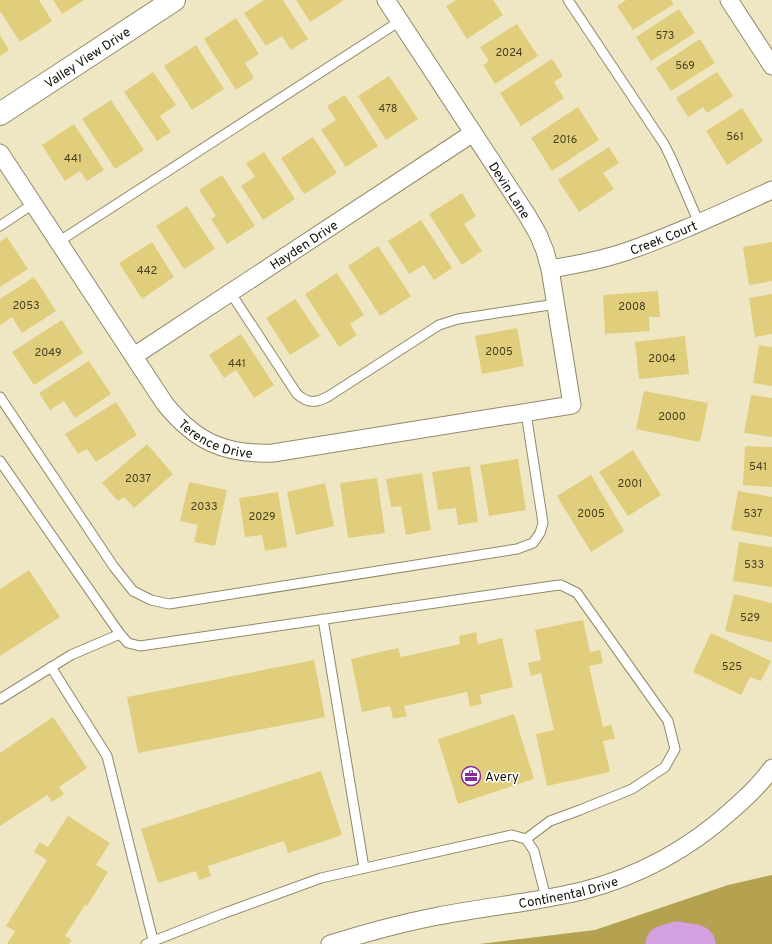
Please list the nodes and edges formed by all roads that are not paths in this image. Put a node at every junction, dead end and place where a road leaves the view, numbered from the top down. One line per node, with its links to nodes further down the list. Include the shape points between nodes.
1 (174, 0): 7 (street, Valley View Drive)
2 (386, 0): 5 (street, Devin Lane)
3 (568, 0): 12 (lane, via 664,144)
4 (729, 0): 6 (street)
5 (400, 21): 8 (street, Devin Lane); 14 (lane)
6 (772, 66)
7 (0, 114)
8 (473, 133): 15 (street, Devin Lane, via 538,234); 16 (street, Hayden Drive)
9 (0, 153): 11 (street, Terence Drive)
10 (772, 190): 12 (street, Creek Court)
11 (33, 204): 13 (lane); 14 (street, Terence Drive)
12 (699, 223): 15 (street, Creek Court, via 623,253)
13 (0, 226)
14 (58, 242): 18 (street, Terence Drive)
15 (550, 270): 17 (street, Devin Lane)
16 (230, 292): 17 (lane, via 297,394 315,402 329,396 439,325 458,319); 18 (street, Hayden Drive)
17 (556, 304): 20 (street, Devin Lane)
18 (134, 356): 21 (street, Terence Drive, via 165,404 186,427 212,443 241,452 273,453)
19 (0, 397): 21 (lane, via 114,567 133,591 151,600 169,604 517,548 534,543 543,523)
20 (572, 405): 21 (street, Terence Drive)
21 (526, 413)
22 (0, 461): 24 (lane)
23 (322, 620): 24 (lane, via 140,646 128,643); 28 (lane, via 561,585 577,593 668,721 675,749 666,767 632,789 550,821); 29 (lane)
24 (120, 634): 25 (lane, via 71,655)
25 (51, 667): 26 (lane); 31 (lane, via 107,756)
26 (0, 699)
27 (772, 768): 30 (street, Continental Drive, via 754,790 723,818 671,855 626,877 581,891)
28 (526, 839): 29 (lane, via 512,835); 30 (lane, via 534,852)
29 (364, 868): 31 (lane, via 321,878)
30 (546, 898): 32 (street, Continental Drive, via 438,916)
31 (150, 942)
32 (330, 944)

